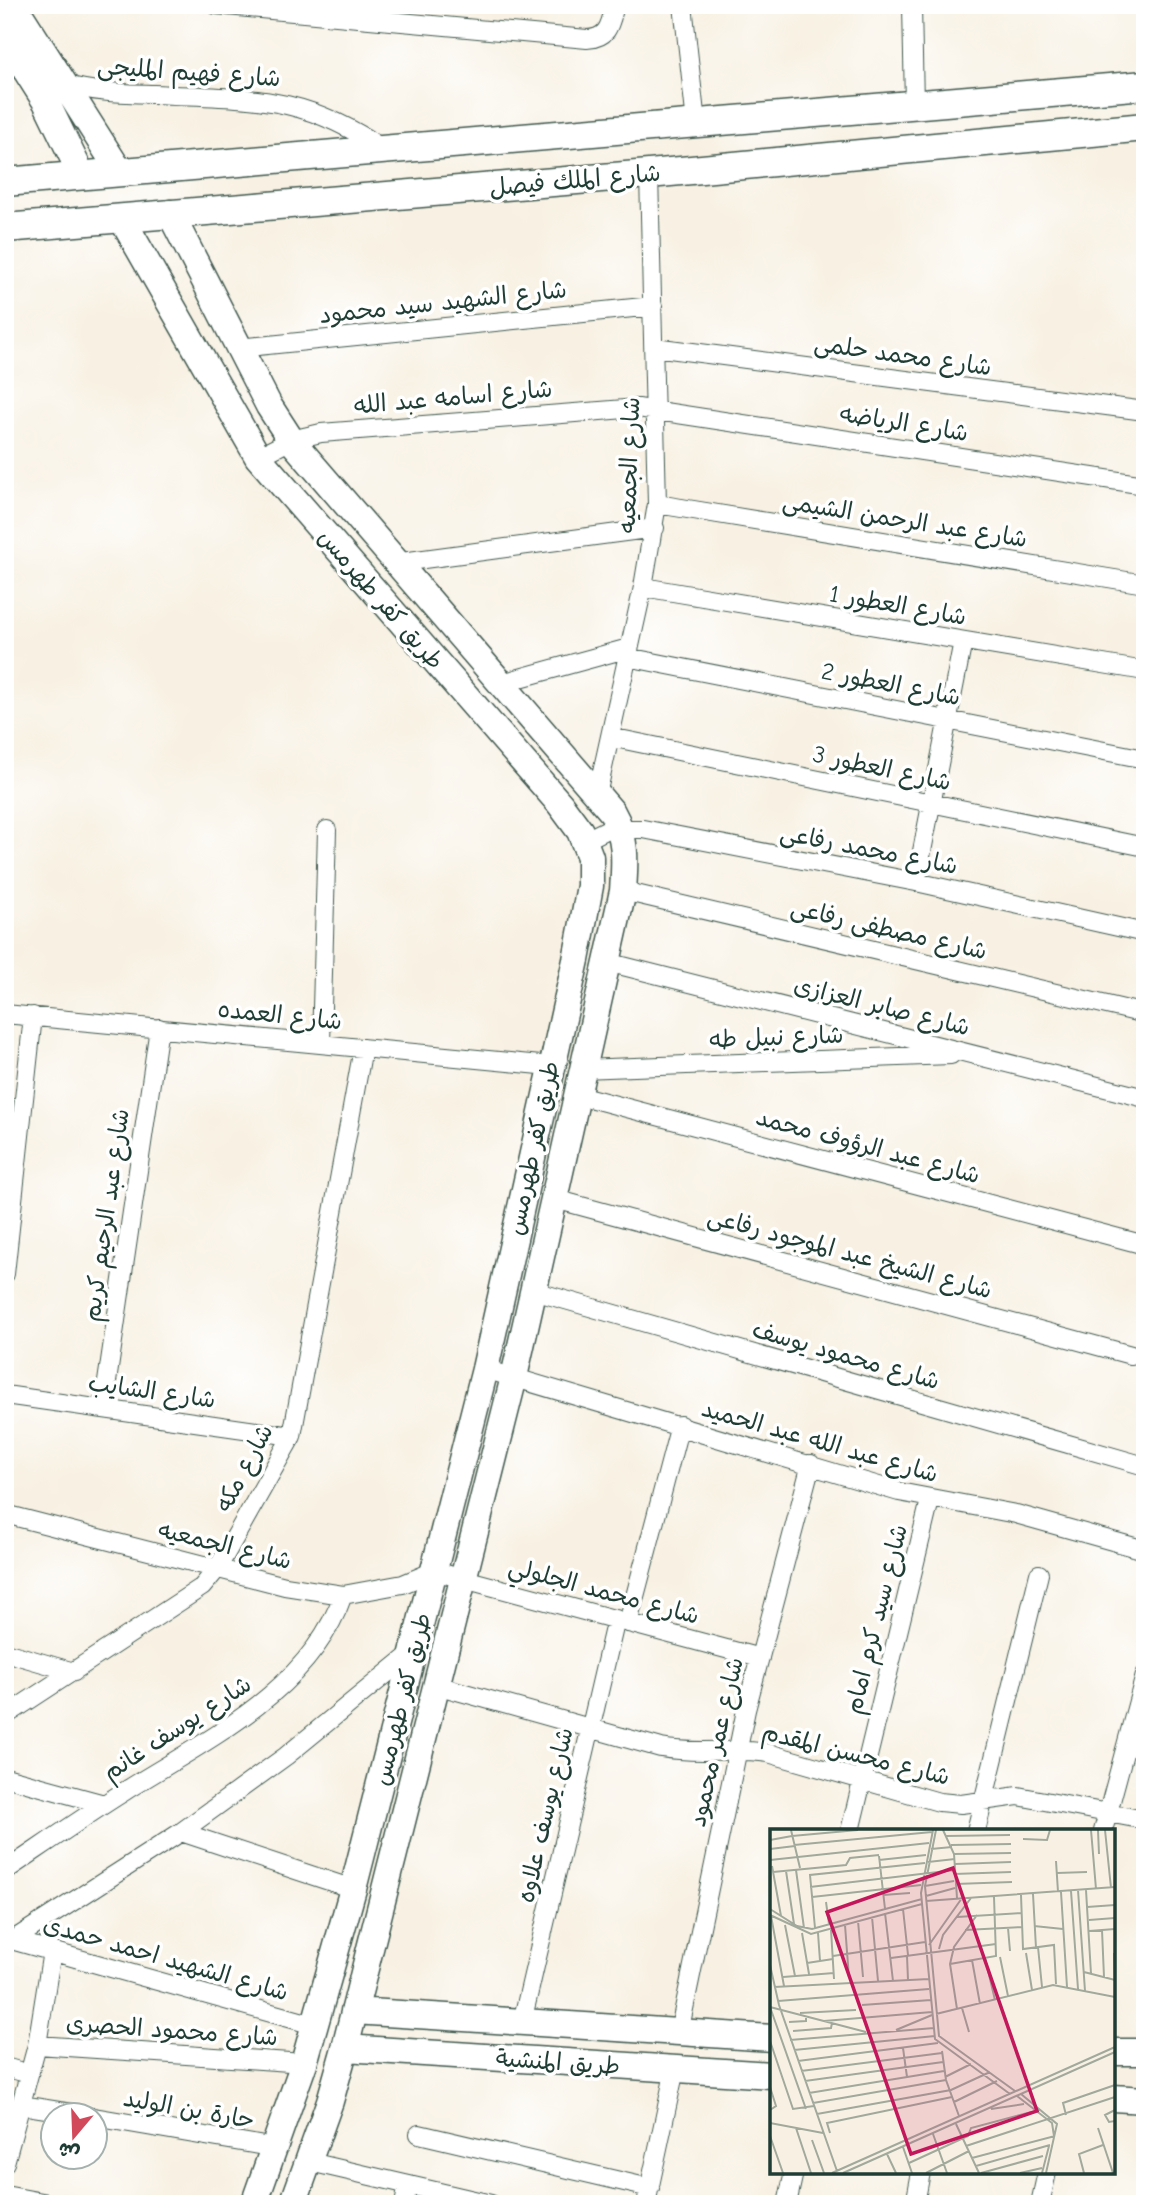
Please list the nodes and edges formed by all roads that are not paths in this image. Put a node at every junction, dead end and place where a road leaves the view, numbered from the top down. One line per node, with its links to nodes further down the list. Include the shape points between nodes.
1 (14, 5): 7 (street)
2 (216, 5): 3 (street, via 587,39 603,36)
3 (615, 5)
4 (683, 5): 10 (street)
5 (912, 5): 9 (street)
6 (5, 37): 15 (street, via 46,102)
7 (64, 84): 12 (street, شارع فهيم المليجى, via 95,92 265,99 298,106 357,131); 13 (street)
8 (1145, 85): 9 (main road, شارع الملك فيصل)
9 (914, 105): 10 (main road, شارع الملك فيصل)
10 (696, 123): 12 (main road, شارع الملك فيصل)
11 (1145, 127): 14 (main road, شارع الملك فيصل)
12 (384, 150): 13 (main road, شارع الملك فيصل)
13 (120, 172): 15 (main road, شارع الملك فيصل)
14 (649, 174): 17 (main road, شارع الملك فيصل); 20 (street, شارع الجمعيه)
15 (82, 176): 16 (main road, شارع الملك فيصل)
16 (5, 182)
17 (170, 213): 18 (main road, شارع الملك فيصل); 22 (street, طريق كفر طهرمس)
18 (122, 219): 19 (main road, شارع الملك فيصل); 26 (street, طريق كفر طهرمس)
19 (5, 228)
20 (653, 306): 21 (street, شارع الجمعيه); 22 (street, شارع الشهيد سيد محمود)
21 (654, 347): 23 (street, شارع الجمعيه); 24 (street, شارع محمد حلمى)
22 (238, 348): 25 (street, طريق كفر طهرمس)
23 (656, 410): 25 (street, شارع اسامه عبد الله, via 566,412 321,433); 27 (street, شارع الرياضه); 28 (street, شارع الجمعيه)
24 (1145, 411)
25 (291, 440): 26 (street, شارع اسامه عبد الله); 30 (street, طريق كفر طهرمس)
26 (258, 457): 44 (street, طريق كفر طهرمس, via 560,804)
27 (1145, 485)
28 (657, 505): 29 (street, شارع الجمعيه); 31 (street, شارع عبد الرحمن الشيمى)
29 (655, 528): 30 (street); 32 (street, شارع الجمعيه)
30 (394, 563): 36 (street, طريق كفر طهرمس)
31 (1145, 584)
32 (643, 587): 33 (street, شارع العطور 1); 34 (street, شارع الجمعيه)
33 (963, 641): 35 (street, شارع العطور 1); 37 (street)
34 (628, 653): 36 (street, شارع العطور 2); 37 (street, شارع العطور 2); 38 (street, شارع الجمعيه)
35 (1145, 671)
36 (498, 684): 40 (street, طريق كفر طهرمس)
37 (948, 720): 39 (street, شارع العطور 2); 41 (street)
38 (610, 737): 40 (street, شارع الجمعيه); 41 (street, شارع العطور 3)
39 (1145, 759)
40 (597, 795): 42 (street, طريق كفر طهرمس)
41 (932, 803): 45 (street, شارع العطور 3); 46 (street)
42 (621, 827): 44 (street); 46 (street, شارع محمد رفاعى); 47 (street, طريق كفر طهرمس, via 625,847)
43 (327, 830): 54 (street)
44 (584, 841): 57 (street, طريق كفر طهرمس, via 590,857 590,886)
45 (1145, 847)
46 (916, 882): 48 (street, شارع محمد رفاعى)
47 (622, 891): 49 (street, طريق كفر طهرمس); 51 (street, شارع مصطفى رفاعى)
48 (1145, 933)
49 (607, 962): 56 (street, شارع صابر العزازى); 58 (street, طريق كفر طهرمس)
50 (5, 1014): 52 (street, شارع العمده)
51 (1145, 1014)
52 (33, 1016): 53 (street, شارع العمده); 63 (street)
53 (159, 1028): 54 (street, شارع العمده); 69 (street, شارع عبد الرحيم كريم)
54 (321, 1044): 55 (street, شارع العمده)
55 (363, 1048): 57 (street, شارع العمده); 71 (street, شارع مكه)
56 (972, 1054): 58 (street, شارع نبيل طه); 59 (street, شارع صابر العزازى)
57 (551, 1066): 66 (street, طريق كفر طهرمس)
58 (580, 1082): 61 (street, طريق كفر طهرمس); 62 (street, شارع عبد الرؤوف محمد)
59 (1136, 1096): 60 (street)
60 (1145, 1105)
61 (555, 1199): 64 (street, طريق كفر طهرمس); 65 (street, شارع الشيخ عبد الموجود رفاعى)
62 (1145, 1245)
63 (5, 1274)
64 (534, 1291): 67 (street, طريق كفر طهرمس); 73 (street, شارع محمود يوسف)
65 (1131, 1355)
66 (485, 1369): 67 (street, شارع عبد الله عبد الحميد); 78 (street, طريق كفر طهرمس)
67 (514, 1377): 70 (street, شارع عبد الله عبد الحميد); 80 (street, طريق كفر طهرمس)
68 (5, 1395): 69 (street, شارع الشايب)
69 (103, 1409): 71 (street, شارع الشايب)
70 (680, 1425): 72 (street, شارع عبد الله عبد الحميد); 82 (street, شارع يوسف علاوه)
71 (292, 1436): 77 (street, شارع مكه)
72 (811, 1464): 74 (street, شارع عبد الله عبد الحميد); 85 (street, شارع عمر محمود)
73 (1145, 1466)
74 (930, 1500): 76 (street, شارع عبد الله عبد الحميد, via 1016,1514); 93 (street, شارع سيد كرم امام)
75 (5, 1514): 77 (street, شارع الجمعيه)
76 (1145, 1550)
77 (217, 1569): 81 (street, شارع الجمعيه); 86 (street, شارع مكه, via 202,1587)
78 (434, 1571): 80 (street, شارع محمد الجلولي); 81 (street, شارع الجمعيه, via 403,1584); 83 (street, طريق كفر طهرمس)
79 (1039, 1574): 94 (street)
80 (463, 1579): 82 (street, شارع محمد الجلولي); 88 (street, طريق كفر طهرمس)
81 (343, 1595): 95 (street, شارع يوسف غانم, via 319,1644 273,1694)
82 (622, 1621): 85 (street, شارع محمد الجلولي); 90 (street, شارع يوسف علاوه)
83 (414, 1651): 101 (street, via 286,1756); 103 (street, طريق كفر طهرمس)
84 (5, 1652): 86 (street)
85 (760, 1658): 91 (street, شارع عمر محمود)
86 (74, 1671): 89 (street, شارع مكه)
87 (1145, 1675): 96 (street)
88 (436, 1685): 90 (street, شارع محسن المقدم); 106 (street, طريق كفر طهرمس)
89 (5, 1716)
90 (591, 1728): 91 (street, شارع محسن المقدم, via 677,1751); 107 (street, شارع يوسف علاوه)
91 (738, 1750): 93 (street, شارع محسن المقدم, via 768,1753); 109 (street, شارع عمر محمود)
92 (5, 1777): 95 (street)
93 (862, 1780): 94 (street, شارع محسن المقدم, via 950,1804); 98 (street, شارع سيد كرم امام)
94 (983, 1800): 96 (street, شارع محسن المقدم, via 1018,1796); 99 (street)
95 (104, 1804): 102 (street, شارع يوسف غانم)
96 (1107, 1812): 97 (street, شارع محسن المقدم); 100 (street)
97 (1145, 1820)
98 (850, 1829)
99 (976, 1829)
100 (1103, 1829)
101 (181, 1832): 103 (street); 104 (street)
102 (5, 1871)
103 (353, 1889): 108 (street, طريق كفر طهرمس)
104 (9, 1939): 105 (street, شارع الشهيد احمد حمدى)
105 (52, 1951): 108 (street, شارع الشهيد احمد حمدى); 111 (street)
106 (354, 2011): 107 (street, طريق المنشية); 112 (street, طريق كفر طهرمس)
107 (522, 2022): 109 (street, طريق المنشية)
108 (314, 2025): 115 (street, طريق كفر طهرمس)
109 (679, 2033): 110 (street, طريق المنشية)
110 (770, 2038)
111 (37, 2045): 115 (street, شارع محمود الحصرى); 118 (street)
112 (345, 2048): 117 (street, طريق المنشية); 128 (street, طريق كفر طهرمس)
113 (1115, 2052): 114 (street)
114 (1145, 2052)
115 (304, 2063): 126 (street, طريق كفر طهرمس)
116 (5, 2067): 118 (street)
117 (676, 2069): 119 (street, طريق المنشية); 134 (street)
118 (29, 2074): 122 (street)
119 (770, 2076)
120 (1115, 2098): 121 (street)
121 (1145, 2100)
122 (21, 2105): 123 (street); 127 (street)
123 (38, 2108)
124 (108, 2119): 126 (street, حارة بن الوليد)
125 (419, 2134): 134 (street)
126 (276, 2148): 136 (street, طريق كفر طهرمس)
127 (5, 2162)
128 (310, 2162): 132 (street); 137 (street, طريق كفر طهرمس)
129 (794, 2174): 140 (street)
130 (921, 2174): 141 (street)
131 (1047, 2174): 142 (street)
132 (408, 2185): 138 (street); 139 (street)
133 (5, 2195): 135 (street)
134 (648, 2196)
135 (53, 2204)
136 (254, 2204)
137 (293, 2204)
138 (404, 2204)
139 (491, 2204)
140 (787, 2204)
141 (915, 2204)
142 (1040, 2204)

